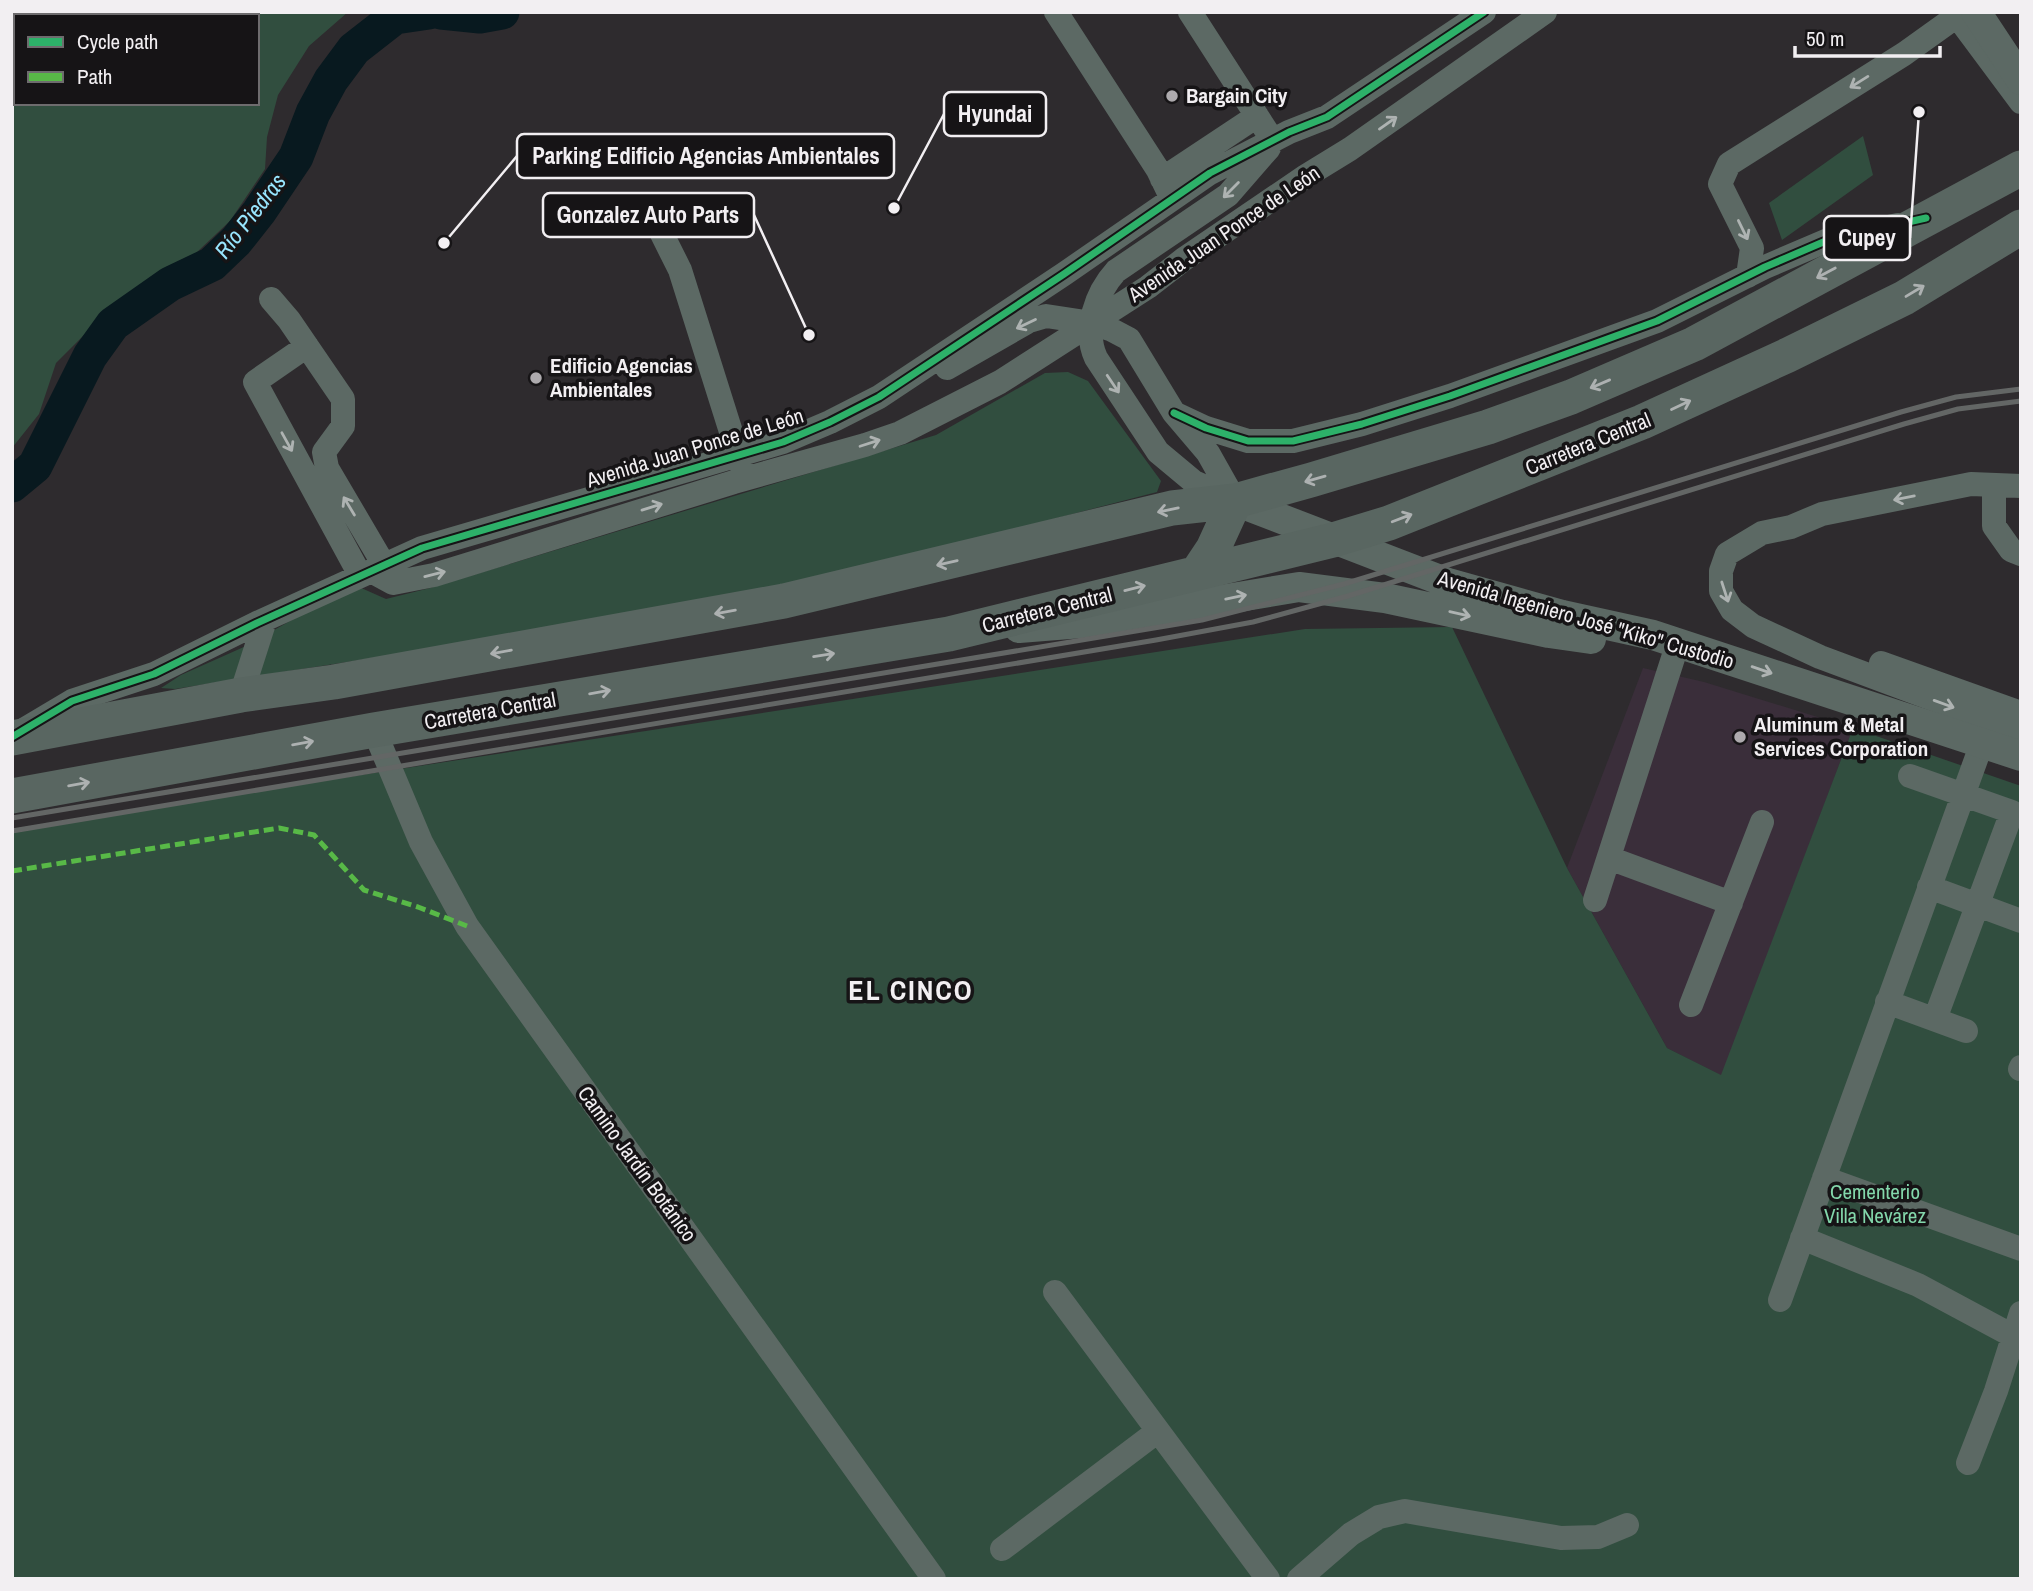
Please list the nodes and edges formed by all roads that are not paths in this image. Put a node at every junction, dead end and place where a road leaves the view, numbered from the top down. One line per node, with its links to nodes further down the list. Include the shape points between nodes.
1 (1056, 12): 13 (street)
2 (1190, 12): 8 (street)
3 (1484, 12): 9 (street, Avenida Juan Ponce de León)
4 (1545, 12): 11 (street, Avenida Juan Ponce de León, one-way to 4)
5 (1962, 14): 6 (main road); 7 (street); 17 (street, one-way to 17, via 1729,163 1720,184 1752,248)
6 (2021, 80)
7 (2021, 102)
8 (1256, 116): 10 (street); 13 (street)
9 (1327, 117): 10 (street, Avenida Juan Ponce de León); 11 (street, via 1343,137)
10 (1274, 140): 13 (street, Avenida Juan Ponce de León); 19 (street, one-way to 19, via 1228,195 1116,271 1098,298)
11 (1331, 161): 19 (street, Avenida Juan Ponce de León)
12 (2019, 167): 14 (highway)
13 (1167, 189): 21 (street, Avenida Juan Ponce de León)
14 (1926, 218): 17 (street, via 1828,240); 26 (highway, one-way to 26, via 1694,344 1571,397)
15 (2021, 227): 27 (highway, Carretera Central, one-way to 15, via 1400,519 1642,422 1904,298)
16 (661, 232): 23 (street, via 680,270)
17 (1748, 276): 22 (street, via 1657,321 1556,358 1362,424 1293,441 1248,441)
18 (271, 299): 20 (street)
19 (1092, 323): 21 (street, one-way to 21, via 1046,316 1029,321 908,388); 22 (street, via 1129,339); 23 (street, Avenida Juan Ponce de León, one-way to 19, via 900,433 1000,383); 26 (street, one-way to 26, via 1090,346 1096,358 1158,452 1194,482)
20 (307, 346): 29 (street, one-way to 20, via 324,452 342,426 343,399); 29 (street, one-way to 29, via 254,382)
21 (879, 397): 23 (street, Avenida Juan Ponce de León, via 783,442)
22 (1174, 414): 26 (street, via 1208,453)
23 (742, 467): 29 (street, Avenida Juan Ponce de León, via 422,548)
24 (1982, 485): 25 (street); 28 (street, via 1994,526 2011,550); 32 (street, one-way to 32, via 1822,514 1762,533 1727,554 1721,591 1732,610)
25 (2021, 486)
26 (1236, 501): 27 (main road, Avenida Ingeniero José "Kiko" Custodio); 30 (highway); 36 (highway, one-way to 36, via 1172,508 784,601)
27 (1333, 540): 30 (highway, Carretera Central); 35 (main road, Avenida Ingeniero José "Kiko" Custodio, via 1447,583 1653,635)
28 (2021, 554)
29 (372, 570): 31 (street, Avenida Juan Ponce de León)
30 (1197, 572): 33 (highway, Carretera Central, one-way to 30)
31 (265, 620): 36 (street); 40 (street, Avenida Juan Ponce de León, via 154,674 72,701)
32 (1753, 625): 37 (street, via 1807,636); 39 (street, one-way to 39, via 1819,657)
33 (949, 634): 34 (main road, one-way to 34, via 1082,623 1299,587 1385,598 1549,633); 38 (highway, Carretera Central, one-way to 33)
34 (1675, 652): 35 (main road); 47 (street)
35 (1730, 660): 41 (main road, Avenida Ingeniero José "Kiko" Custodio, one-way to 41)
36 (241, 695): 40 (highway)
37 (2021, 713)
38 (374, 730): 45 (highway, Carretera Central, one-way to 38); 67 (street, Camino Jardín Botánico, via 421,842 467,926)
39 (2021, 732)
40 (12, 737)
41 (1982, 743): 42 (main road, Avenida Ingeniero José "Kiko" Custodio); 44 (street)
42 (2021, 756)
43 (1910, 776): 44 (street)
44 (1963, 794): 48 (street); 51 (street, via 2012,812)
45 (12, 796)
46 (1762, 822): 50 (street)
47 (1609, 858): 49 (street); 50 (street)
48 (1930, 887): 51 (street); 53 (street)
49 (1595, 900)
50 (1731, 903): 54 (street)
51 (1978, 905): 52 (street); 55 (street)
52 (2021, 921)
53 (1887, 1002): 55 (street); 57 (street)
54 (1691, 1005)
55 (1935, 1019): 56 (street)
56 (1966, 1031)
57 (1824, 1178): 58 (street); 59 (street)
58 (1802, 1238): 61 (street); 62 (street)
59 (2021, 1250)
60 (1055, 1292): 63 (street)
61 (1780, 1300)
62 (2017, 1325): 64 (street)
63 (1158, 1431): 66 (street); 68 (street)
64 (1968, 1463)
65 (1627, 1525): 69 (street, via 1598,1538 1561,1538 1405,1511 1378,1517 1351,1534)
66 (1002, 1549)
67 (934, 1579)
68 (1268, 1579)
69 (1299, 1579)

